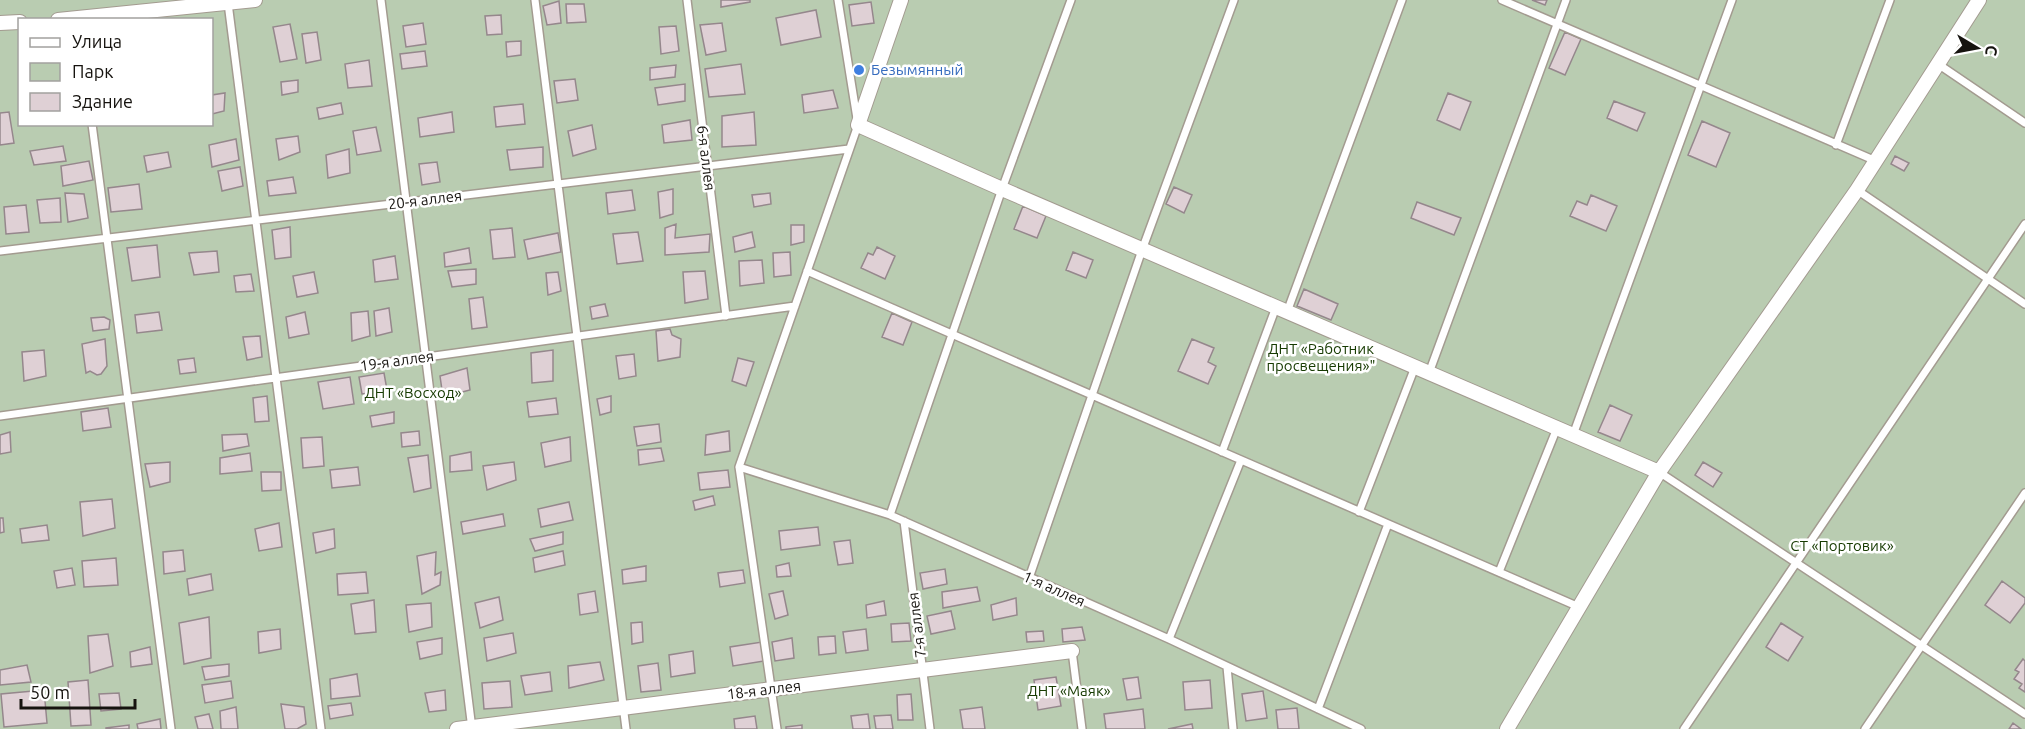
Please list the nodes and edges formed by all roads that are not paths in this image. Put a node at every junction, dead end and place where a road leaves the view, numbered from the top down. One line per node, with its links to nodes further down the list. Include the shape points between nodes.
1 (255, 0): 15 (street)
2 (381, 0): 32 (lane)
3 (536, 0): 29 (lane)
4 (687, 0): 28 (lane, 6-я аллея)
5 (838, 0): 23 (lane)
6 (902, 0): 23 (street)
7 (1071, 0): 30 (lane)
8 (1234, 0): 36 (lane)
9 (1402, 0): 42 (lane)
10 (1502, 0): 19 (lane)
11 (1566, 0): 19 (lane)
12 (1732, 0): 21 (lane)
13 (1890, 0): 25 (lane)
14 (1979, 0): 20 (street)
15 (228, 3): 16 (street); 33 (lane)
16 (87, 18)
17 (18, 22): 18 (street)
18 (0, 23)
19 (1557, 24): 21 (lane); 48 (lane)
20 (1938, 64): 22 (lane); 27 (street)
21 (1700, 86): 25 (lane); 54 (lane)
22 (2025, 123)
23 (858, 125): 26 (lane); 30 (street)
24 (92, 126): 35 (lane)
25 (1836, 145): 27 (lane)
26 (849, 149): 28 (lane, 20-я аллея); 38 (lane)
27 (1875, 161): 31 (street)
28 (707, 166): 29 (lane, 20-я аллея); 43 (lane, 6-я аллея)
29 (558, 184): 32 (lane, 20-я аллея); 45 (lane)
30 (1002, 189): 36 (street); 44 (lane)
31 (1857, 190): 39 (lane); 58 (street)
32 (405, 203): 33 (lane, 20-я аллея); 46 (lane)
33 (255, 220): 35 (lane, 20-я аллея); 49 (lane)
34 (2025, 224): 39 (lane)
35 (107, 238): 37 (lane, 20-я аллея); 51 (lane)
36 (1142, 250): 42 (street); 50 (lane)
37 (0, 251)
38 (807, 271): 41 (lane); 44 (lane)
39 (1988, 279): 40 (lane); 64 (lane)
40 (2025, 304)
41 (795, 306): 43 (lane, 19-я аллея); 57 (lane)
42 (1282, 310): 47 (street); 55 (lane)
43 (726, 316): 45 (lane, 19-я аллея)
44 (952, 334): 50 (lane); 61 (lane)
45 (578, 336): 46 (lane, 19-я аллея); 74 (lane)
46 (424, 358): 49 (lane, 19-я аллея); 77 (lane)
47 (1415, 367): 48 (street); 60 (lane)
48 (1429, 373): 53 (street)
49 (275, 378): 51 (lane, 19-я аллея); 79 (lane)
50 (1092, 395): 55 (lane); 66 (lane)
51 (128, 399): 52 (lane, 19-я аллея); 78 (lane)
52 (0, 417)
53 (1557, 428): 54 (street); 65 (lane)
54 (1573, 435): 58 (street)
55 (1222, 452): 56 (lane)
56 (1241, 460): 60 (lane); 68 (lane)
57 (739, 466): 61 (lane, 1-я аллея); 73 (lane)
58 (1659, 472): 64 (lane); 67 (street)
59 (2025, 493): 69 (lane)
60 (1359, 512): 63 (lane)
61 (890, 514): 62 (lane, 1-я аллея)
62 (904, 521): 66 (lane, 1-я аллея); 72 (lane, 7-я аллея)
63 (1388, 524): 65 (lane); 75 (lane)
64 (1797, 563): 69 (lane); 88 (lane)
65 (1499, 572): 67 (lane)
66 (1029, 578): 68 (lane, 1-я аллея)
67 (1579, 608): 87 (street)
68 (1169, 639): 71 (lane, 1-я аллея)
69 (1922, 646): 76 (lane); 89 (lane)
70 (1072, 651): 72 (street, 18-я аллея); 84 (lane)
71 (1227, 667): 75 (lane, 1-я аллея); 85 (lane)
72 (922, 669): 73 (street, 18-я аллея); 83 (lane, 7-я аллея)
73 (771, 690): 74 (street, 18-я аллея); 82 (lane)
74 (623, 706): 77 (street, 18-я аллея); 81 (lane)
75 (1318, 709): 86 (lane, 1-я аллея)
76 (2025, 714)
77 (472, 728): 80 (street, 18-я аллея)
78 (171, 729)
79 (321, 729)
80 (457, 729)
81 (626, 729)
82 (777, 729)
83 (930, 729)
84 (1082, 729)
85 (1233, 729)
86 (1361, 729)
87 (1507, 729)
88 (1684, 729)
89 (1865, 729)

